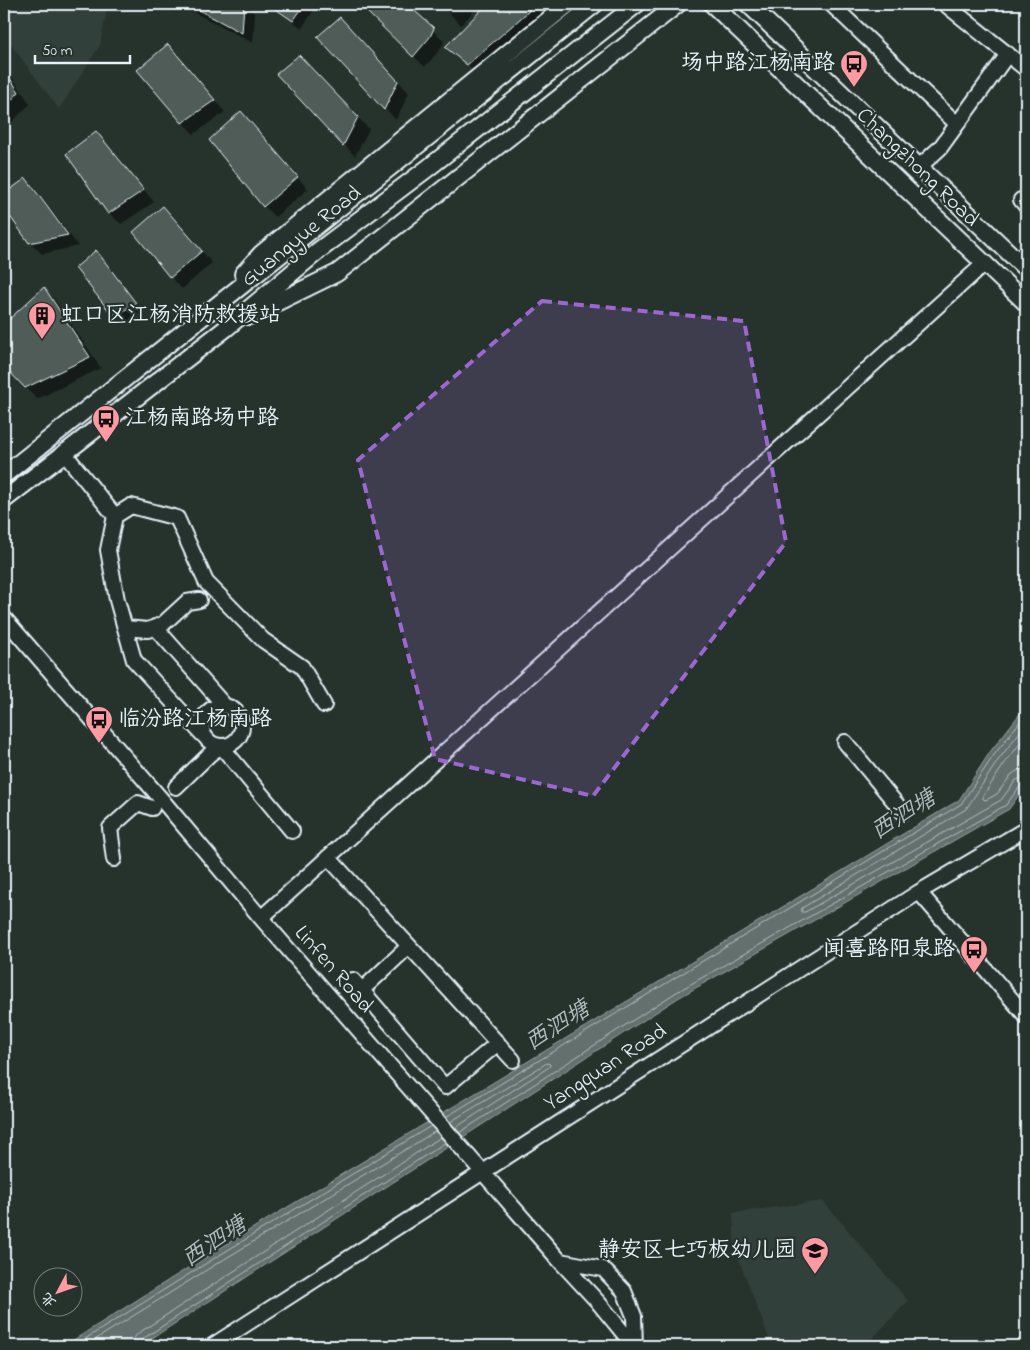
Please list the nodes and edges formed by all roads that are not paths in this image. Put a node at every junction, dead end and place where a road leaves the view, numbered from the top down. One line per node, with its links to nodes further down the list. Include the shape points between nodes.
1 (568, 4): 16 (main road, Guangyue Road, via 261,254)
2 (595, 4): 16 (main road, Guangyue Road)
3 (637, 4): 17 (main road, Guangyue Road, via 318,251)
4 (678, 4): 17 (main road, Guangyue Road, via 337,273)
5 (712, 4): 13 (main road, Changzhong Road)
6 (748, 4): 12 (main road, Changzhong Road)
7 (831, 4): 11 (street)
8 (945, 4): 9 (street)
9 (1008, 54): 10 (street); 11 (street)
10 (1026, 69)
11 (957, 124): 12 (street, via 940,148)
12 (919, 167): 14 (main road, Changzhong Road)
13 (985, 263): 15 (main road, Changzhong Road); 36 (street)
14 (1026, 269)
15 (1026, 303)
16 (209, 310): 19 (main road)
17 (225, 328): 18 (main road)
18 (64, 453): 20 (main road); 21 (street)
19 (4, 475)
20 (4, 500)
21 (115, 516): 25 (street, via 108,550); 27 (street, via 131,506 177,518 206,582 263,640 302,667)
22 (199, 600): 24 (street, via 187,602 163,624)
23 (4, 618): 39 (street, Linfen Road)
24 (155, 627): 25 (street, via 148,630); 26 (street)
25 (125, 628): 28 (street, via 134,660)
26 (224, 705): 28 (street, via 215,706 204,714 201,728); 30 (street, via 235,710 242,727 233,743)
27 (324, 705)
28 (204, 735): 30 (street, via 208,741)
29 (845, 742): 33 (street)
30 (220, 746): 31 (street); 35 (street)
31 (176, 787)
32 (152, 808): 37 (street, via 138,803 110,828)
33 (903, 812)
34 (1026, 829): 38 (street, Yangquan Road)
35 (292, 831)
36 (328, 857): 39 (street); 40 (street)
37 (114, 859)
38 (918, 892): 41 (street); 44 (street, Yangquan Road)
39 (260, 918): 44 (street, Linfen Road)
40 (410, 946): 42 (street); 42 (street, via 358,985 445,1088)
41 (1026, 1016)
42 (498, 1043): 43 (street)
43 (514, 1060)
44 (480, 1169): 45 (street, Linfen Road); 46 (street, Yangquan Road)
45 (560, 1261): 47 (street, Linfen Road); 47 (street, via 603,1269 624,1291 634,1316)
46 (212, 1346)
47 (635, 1346)

